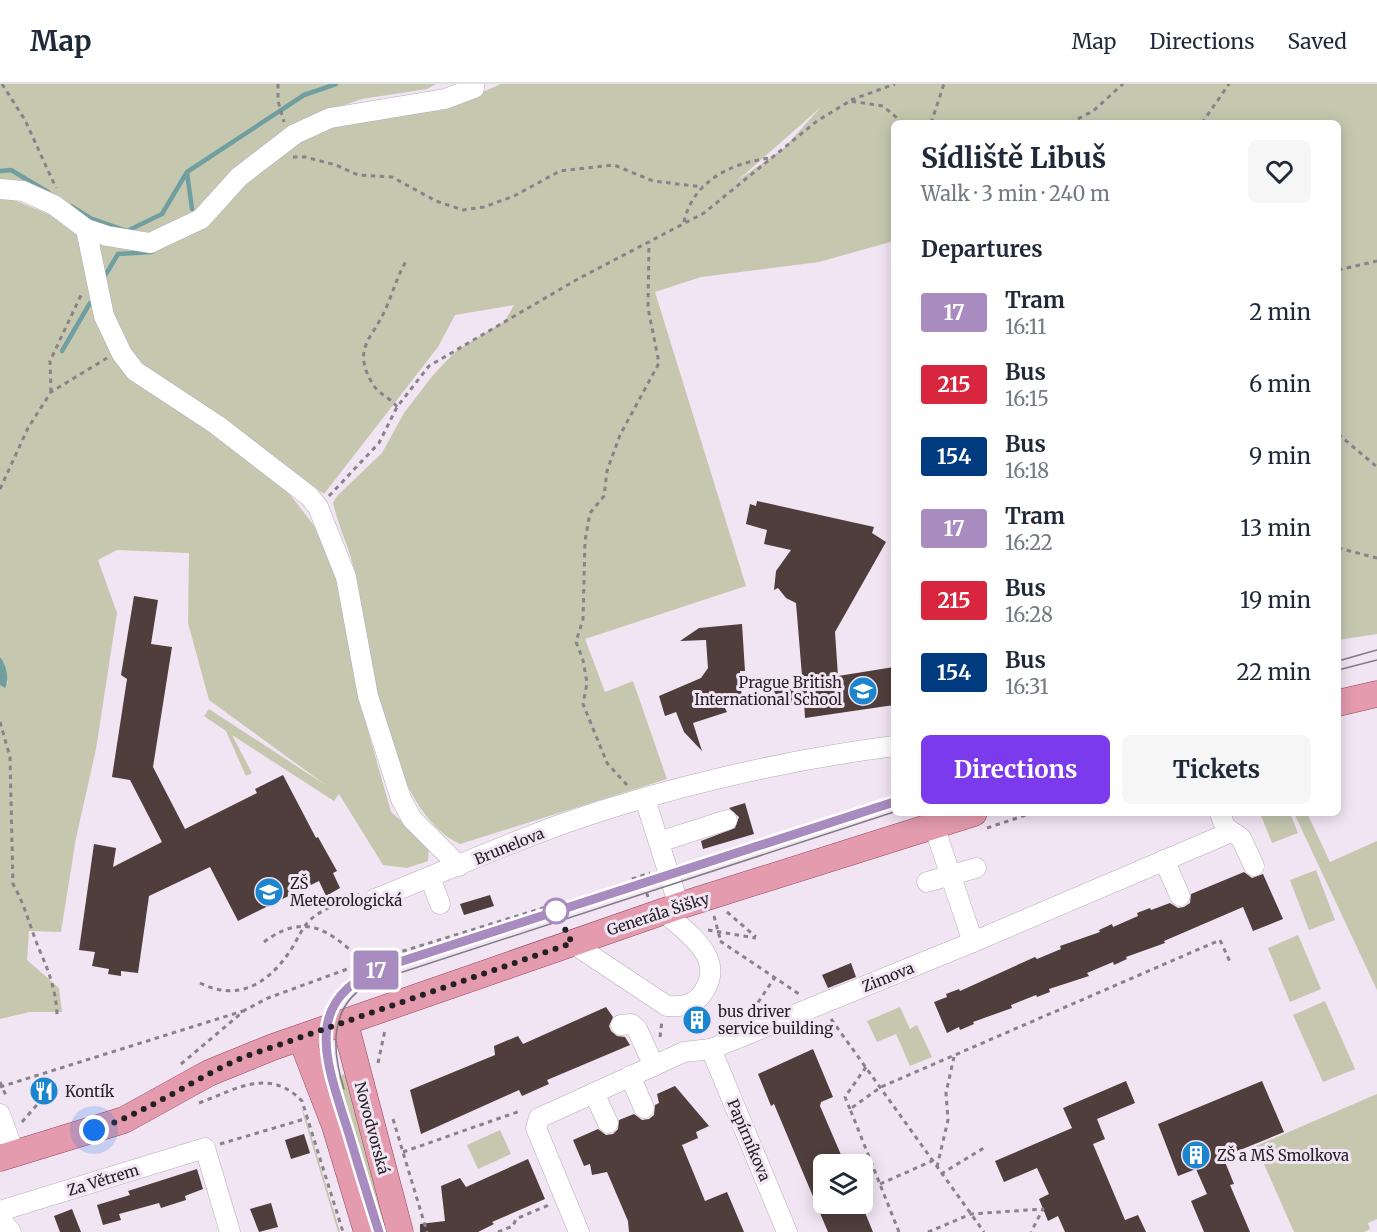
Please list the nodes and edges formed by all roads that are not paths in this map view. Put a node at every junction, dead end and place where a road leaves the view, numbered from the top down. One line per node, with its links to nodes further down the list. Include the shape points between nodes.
1 (479, 85): 3 (street, via 445,99 330,118 295,134 239,177 201,219 150,243)
2 (0, 189): 3 (street, via 23,191 54,205)
3 (86, 229): 14 (street, via 104,316 135,371 217,425 318,507 346,578 368,696 402,799 412,819)
4 (1377, 694): 5 (main road)
5 (1341, 702)
6 (891, 746): 7 (street, Brunelova, via 795,762)
7 (640, 796): 12 (street); 14 (street, Brunelova)
8 (965, 816): 11 (main road, Generála Šišky)
9 (728, 820): 12 (street)
10 (1223, 820): 13 (street, Zimova, via 1224,835); 15 (street, via 1241,838)
11 (934, 826): 17 (street); 23 (main road, Generála Šišky)
12 (659, 842): 23 (street)
13 (1164, 860): 21 (street); 24 (street, Zimova)
14 (459, 866): 18 (street, Brunelova)
15 (1254, 866)
16 (976, 867): 17 (street)
17 (950, 875): 19 (street); 24 (street)
18 (430, 877): 20 (street, Brunelova); 22 (street)
19 (927, 882)
20 (368, 896)
21 (1180, 896)
22 (440, 904)
23 (672, 909): 25 (main road, Generála Šišky); 25 (street, via 710,958 709,984 692,1003 667,1006)
24 (973, 942): 29 (street, Zimova)
25 (572, 943): 26 (main road, Generála Šišky)
26 (345, 1023): 28 (main road, Generála Šišky); 41 (main road, Novodvorská)
27 (621, 1025): 30 (street, via 631,1024 637,1029)
28 (301, 1038): 35 (main road, Generála Šišky, via 217,1069 124,1120); 40 (main road, via 337,1132)
29 (711, 1049): 30 (street, Zimova, via 684,1052); 43 (street, Papírníkova)
30 (654, 1066): 31 (street, Zimova)
31 (630, 1076): 32 (street, Zimova); 33 (street)
32 (594, 1093): 34 (street); 42 (street, Zimova, via 539,1118 536,1128)
33 (644, 1108)
34 (608, 1123)
35 (5, 1139)
36 (0, 1211): 39 (street, Za Větrem, via 205,1149)
37 (0, 1220): 38 (street)
38 (11, 1232)
39 (230, 1232)
40 (367, 1232)
41 (400, 1232)
42 (579, 1232)
43 (788, 1232)

